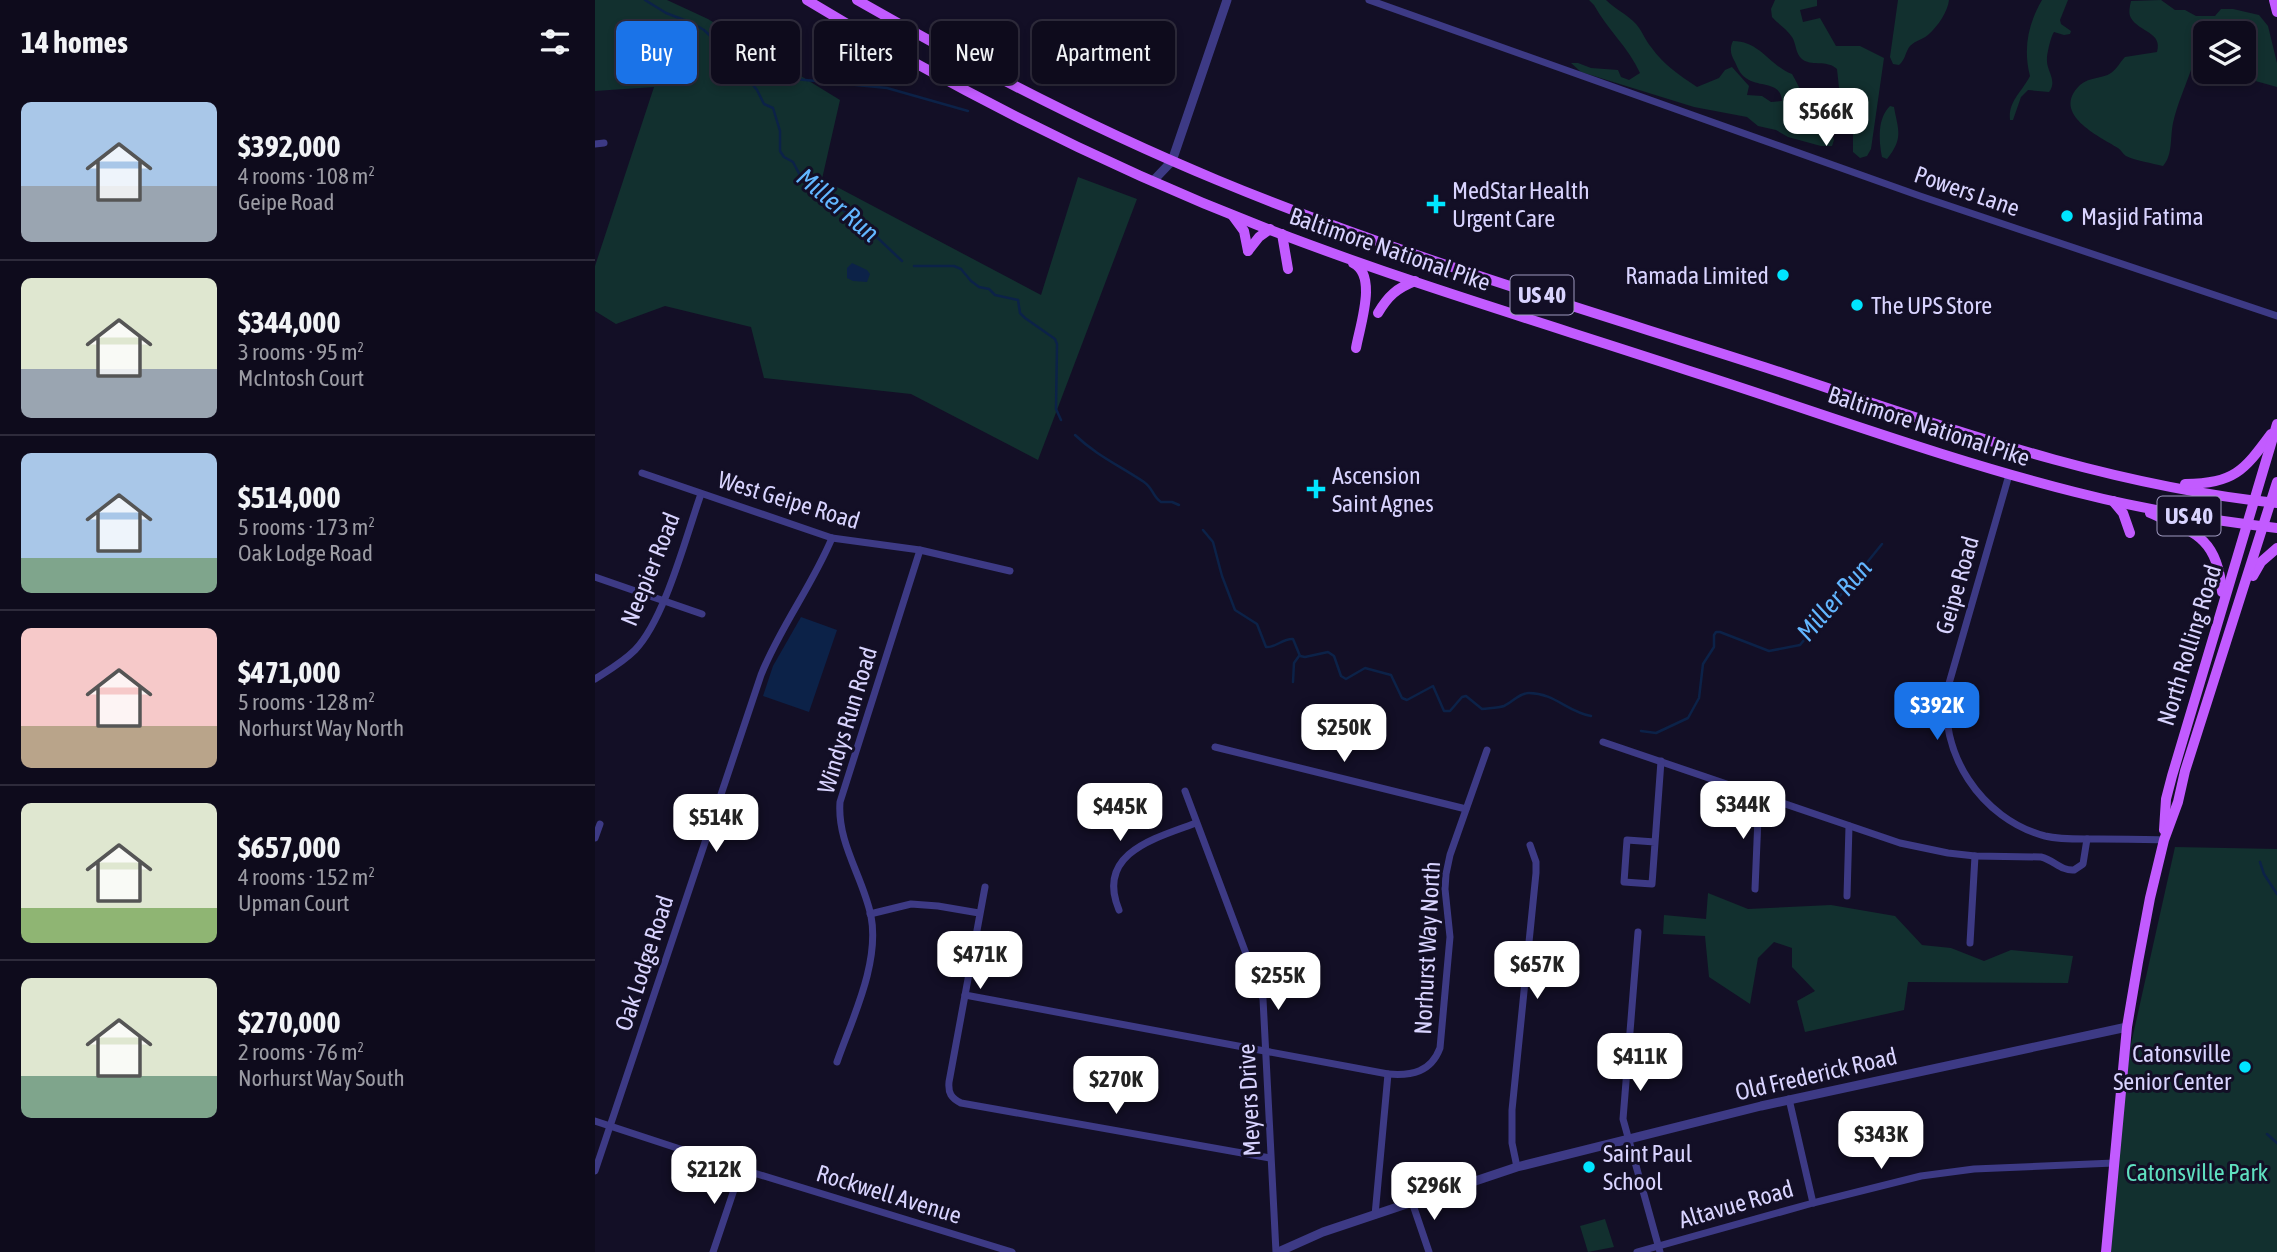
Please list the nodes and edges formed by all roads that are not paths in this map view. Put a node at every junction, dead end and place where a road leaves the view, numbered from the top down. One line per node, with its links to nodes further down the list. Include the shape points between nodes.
1 (807, 0): 10 (main road, Baltimore National Pike / US 40, via 984,101)
2 (857, 0): 9 (main road, Baltimore National Pike / US 40, via 990,74)
3 (1227, 0): 9 (street)
4 (1369, 0): 18 (street, Powers Lane, via 1920,196)
5 (2274, 0): 6 (main road)
6 (2277, 12)
7 (604, 143): 8 (street)
8 (595, 144)
9 (1172, 161): 10 (street); 24 (main road, Baltimore National Pike / US 40, via 1396,247 1987,440)
10 (1153, 181): 11 (main road, Baltimore National Pike / US 40)
11 (1231, 214): 12 (main road, Baltimore National Pike / US 40); 12 (main road, via 1244,232 1248,251)
12 (1270, 229): 13 (main road, Baltimore National Pike / US 40)
13 (1282, 234): 14 (main road, Baltimore National Pike / US 40); 15 (main road)
14 (1331, 252): 16 (main road, Baltimore National Pike / US 40); 19 (main road, via 1360,266 1366,278)
15 (1288, 269)
16 (1415, 281): 17 (main road, via 1391,294); 22 (main road, Baltimore National Pike / US 40)
17 (1378, 313)
18 (2277, 316)
19 (1356, 348)
20 (2277, 425): 24 (main road, via 2247,464 2226,480); 26 (main road, North Rolling Road)
21 (642, 473): 25 (street, West Geipe Road)
22 (2009, 475): 27 (main road, Baltimore National Pike / US 40); 55 (street, Geipe Road, via 1948,687 1950,740 1970,782 2002,815 2047,836)
23 (2277, 482): 28 (main road, North Rolling Road)
24 (2155, 485): 26 (main road, Baltimore National Pike / US 40)
25 (701, 494): 34 (street, West Geipe Road); 40 (street, Neepier Road)
26 (2255, 500): 28 (main road, Baltimore National Pike / US 40); 30 (main road, North Rolling Road)
27 (2113, 501): 29 (main road, Baltimore National Pike / US 40); 33 (main road)
28 (2274, 503): 31 (main road, North Rolling Road)
29 (2131, 505): 30 (main road, Baltimore National Pike / US 40); 39 (main road, via 2182,526 2206,542 2219,565)
30 (2247, 524): 31 (main road, Baltimore National Pike / US 40); 39 (main road, North Rolling Road)
31 (2263, 526): 32 (main road, Baltimore National Pike / US 40); 42 (main road, North Rolling Road)
32 (2277, 527)
33 (2130, 533)
34 (832, 538): 36 (street, West Geipe Road); 75 (street, Oak Lodge Road, via 761,675)
35 (2277, 548): 42 (main road, via 2260,562)
36 (920, 550): 37 (street, West Geipe Road); 65 (street, Windys Run Road, via 840,802 843,837)
37 (1010, 570)
38 (595, 577): 40 (street)
39 (2223, 600): 56 (main road, North Rolling Road, via 2166,799)
40 (663, 601): 41 (street); 43 (street, Neepier Road, via 636,648)
41 (702, 614)
42 (2236, 614): 56 (main road, North Rolling Road)
43 (595, 680)
44 (1603, 741): 47 (street)
45 (1215, 747): 50 (street)
46 (1487, 750): 50 (street, Norhurst Way North)
47 (1661, 761): 49 (street); 57 (street)
48 (1185, 792): 51 (street, Meyers Drive)
49 (1759, 794): 53 (street); 61 (street)
50 (1466, 809): 72 (street, Norhurst Way North, via 1446,874 1450,937 1440,1048 1432,1062 1417,1073)
51 (1196, 823): 63 (street, via 1146,842 1126,856 1114,884); 70 (street, Meyers Drive, via 1263,999)
52 (600, 824): 54 (street)
53 (1849, 826): 59 (street, via 1900,843); 62 (street)
54 (595, 838)
55 (2087, 839): 56 (street, Geipe Road); 59 (street, via 2083,864 2074,870 2041,857)
56 (2164, 840): 69 (main road, North Rolling Road)
57 (1655, 842): 57 (street, via 1652,884 1624,882 1627,840)
58 (1530, 845): 79 (street, via 1536,873 1512,1110)
59 (1975, 856): 67 (street)
60 (985, 887): 64 (street)
61 (1755, 889)
62 (1847, 897)
63 (1119, 910)
64 (979, 913): 65 (street, via 911,904); 68 (street)
65 (870, 914): 71 (street, Windys Run Road, via 871,961)
66 (1638, 932): 76 (street, via 1623,1119)
67 (1970, 943)
68 (965, 995): 70 (street); 77 (street, via 949,1082 950,1096 961,1103)
69 (2127, 1027): 73 (street, Old Frederick Road); 78 (main road, North Rolling Road)
70 (1265, 1051): 72 (street, Norhurst Way North); 77 (street, Meyers Drive)
71 (837, 1062)
72 (1388, 1074): 84 (street)
73 (1789, 1099): 76 (street, Old Frederick Road); 83 (street)
74 (595, 1121): 75 (street, Rockwell Avenue)
75 (610, 1126): 80 (street, Rockwell Avenue); 81 (street, Oak Lodge Road)
76 (1629, 1138): 79 (street, Old Frederick Road); 85 (street)
77 (1270, 1158): 88 (street, Meyers Drive)
78 (2114, 1163): 83 (street, Altavue Road, via 1949,1171); 91 (main road, North Rolling Road)
79 (1517, 1167): 82 (street, Old Frederick Road)
80 (741, 1169): 86 (street); 87 (street, Rockwell Avenue)
81 (595, 1171)
82 (1412, 1202): 84 (street, Old Frederick Road); 89 (street)
83 (1813, 1203): 85 (street, Altavue Road)
84 (1375, 1215): 88 (street, Old Frederick Road)
85 (1659, 1249): 90 (street, Altavue Road)
86 (713, 1252)
87 (1012, 1252)
88 (1277, 1252)
89 (1429, 1252)
90 (1637, 1252)
91 (2106, 1252)

